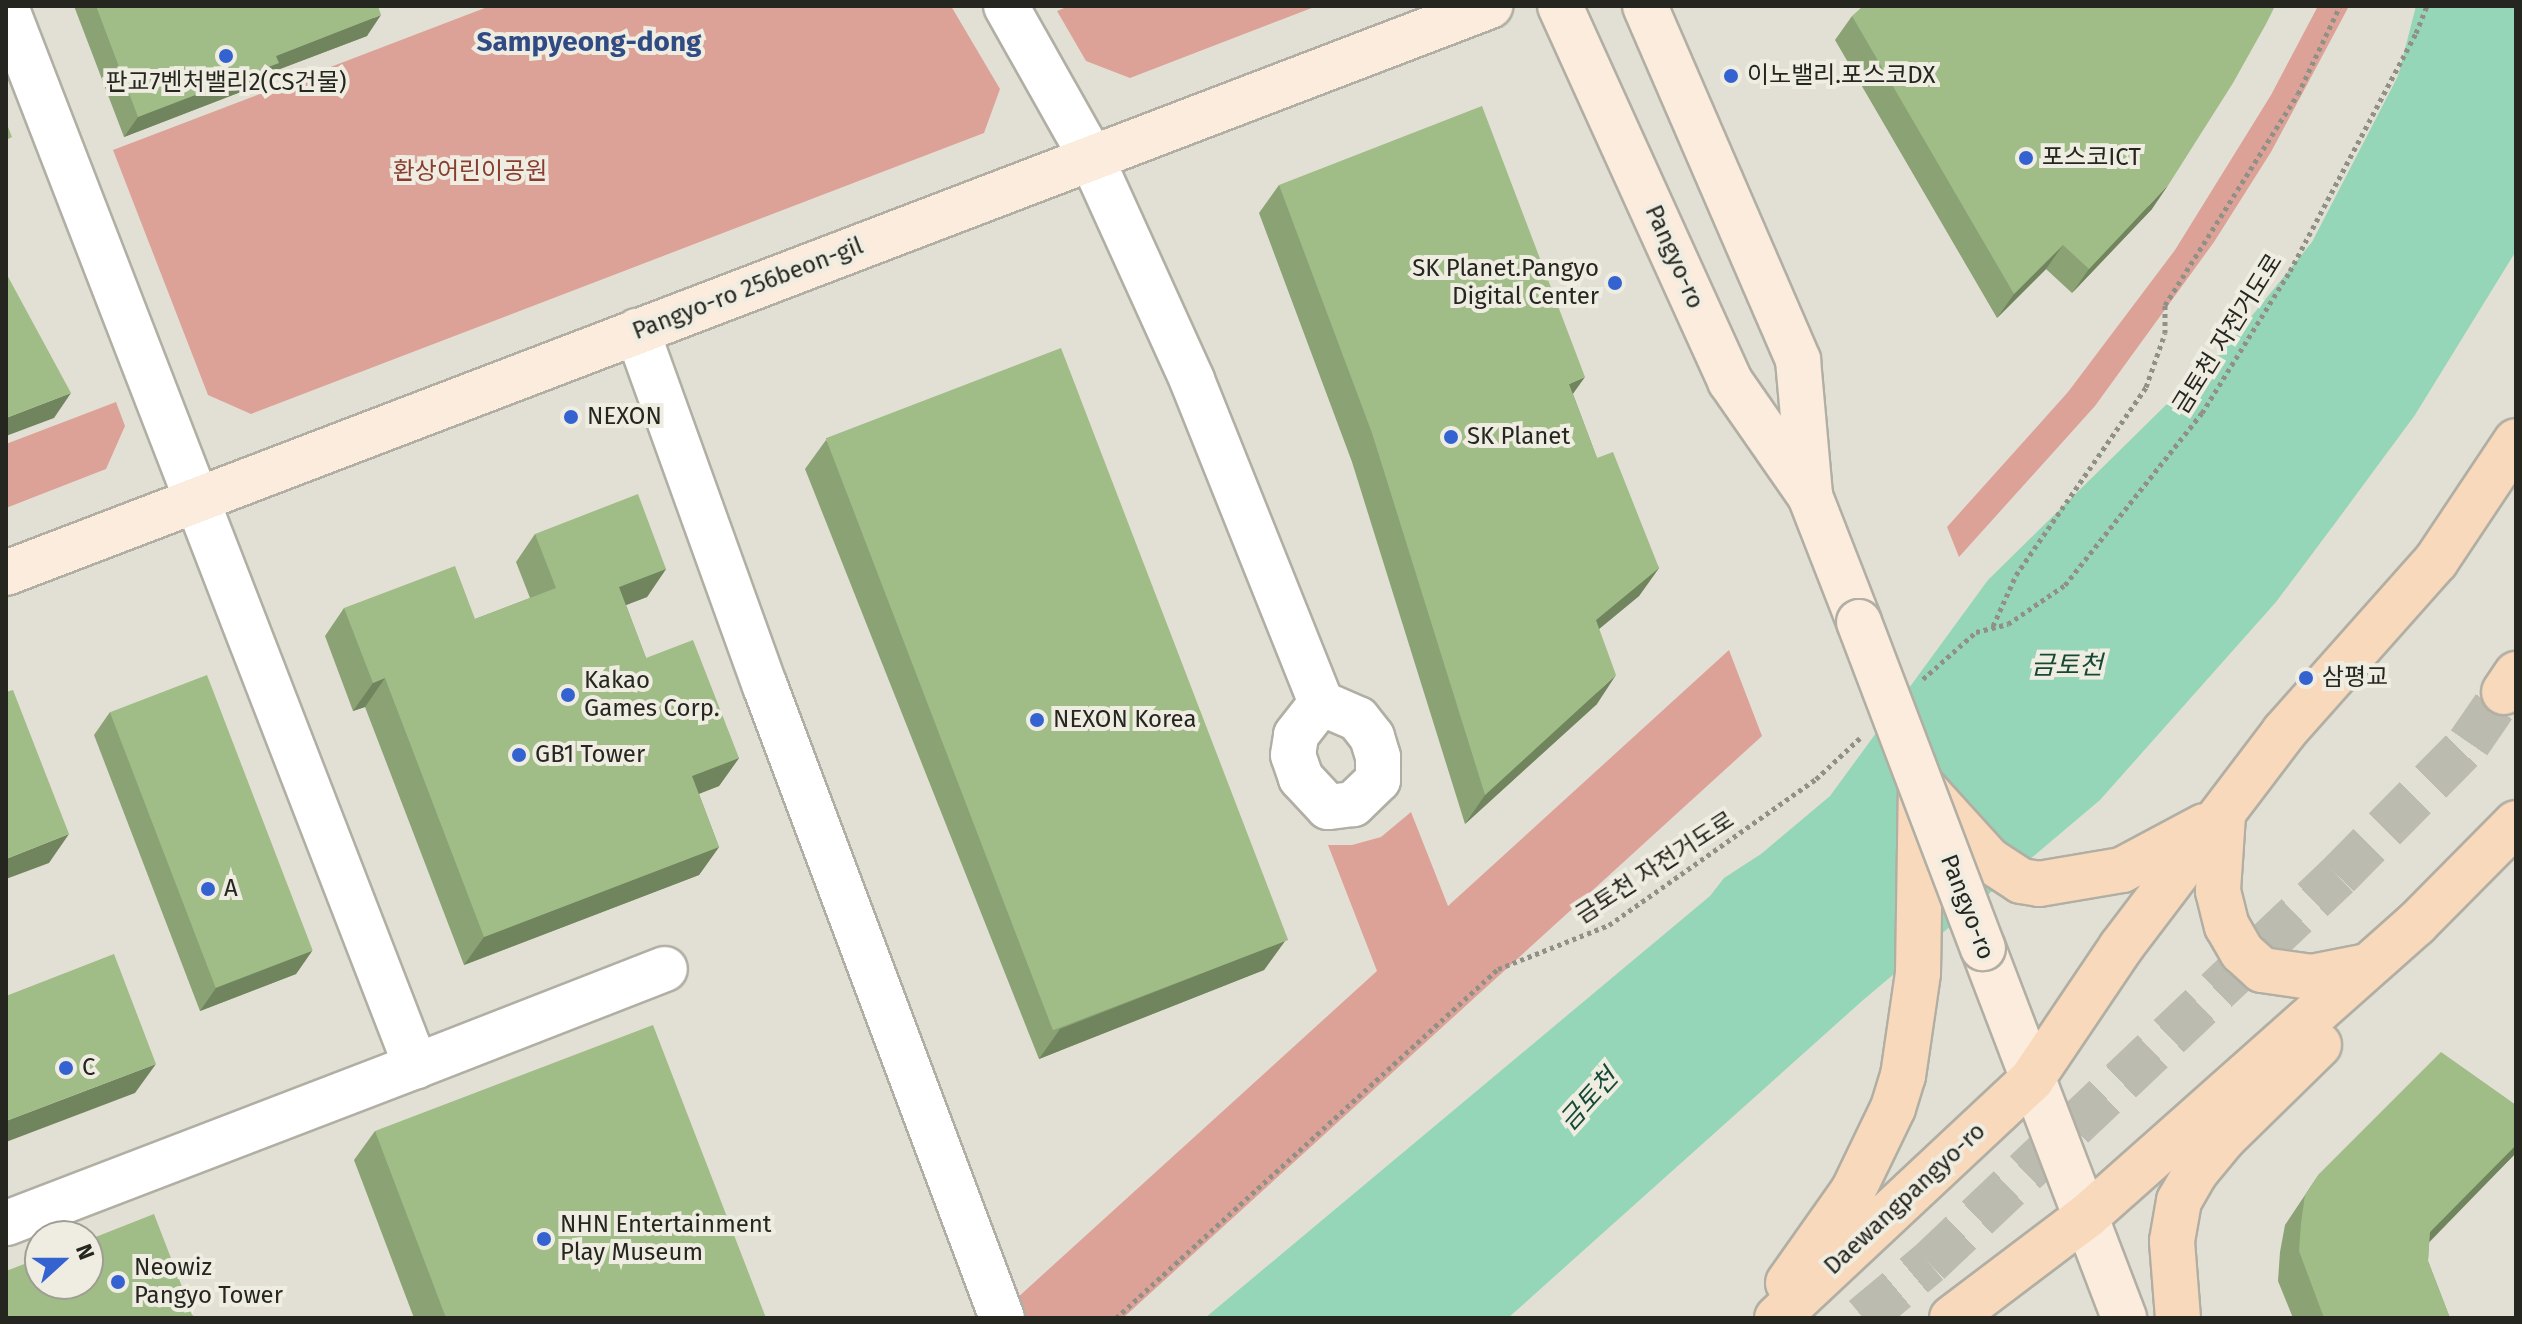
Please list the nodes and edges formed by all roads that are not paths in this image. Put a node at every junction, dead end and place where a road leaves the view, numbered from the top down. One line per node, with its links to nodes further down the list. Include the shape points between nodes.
1 (1006, 6): 6 (street)
2 (1490, 6): 6 (main road, Pangyo-ro 256beon-gil)
3 (1560, 6): 9 (main road, Pangyo-ro, via 1730,381)
4 (1645, 6): 9 (main road, Pangyo-ro, via 1798,360)
5 (6, 7): 10 (street)
6 (1091, 157): 7 (main road, Pangyo-ro 256beon-gil); 12 (street, via 1192,380)
7 (637, 331): 10 (main road, Pangyo-ro 256beon-gil); 22 (street)
8 (2516, 441): 14 (main road, Daewangpangyo-ro, via 2436,561 2284,732)
9 (1810, 496): 13 (main road, Pangyo-ro, bridge)
10 (197, 500): 11 (main road, Pangyo-ro 256beon-gil); 18 (street)
11 (6, 573)
12 (1321, 703)
13 (1921, 785): 14 (main road, via 1989,860 2021,881 2039,884 2122,870); 19 (main road, Pangyo-ro, bridge); 23 (main road, via 1918,973 1903,1076 1853,1191)
14 (2223, 815): 16 (main road, via 2218,891 2227,926 2242,952 2262,970 2311,977); 19 (main road, Daewangpangyo-ro, via 2121,947)
15 (2516, 823): 16 (main road, via 2456,887)
16 (2363, 967): 20 (main road); 27 (main road, via 2329,1035 2224,1138 2179,1201 2172,1241)
17 (665, 969): 18 (street)
18 (416, 1066): 21 (street)
19 (2032, 1079): 20 (main road, Pangyo-ro); 24 (main road, Daewangpangyo-ro)
20 (2087, 1216): 25 (main road); 26 (main road, Pangyo-ro)
21 (6, 1223)
22 (1002, 1318)
23 (1764, 1318)
24 (1777, 1318)
25 (1952, 1318)
26 (2124, 1318)
27 (2178, 1318)

